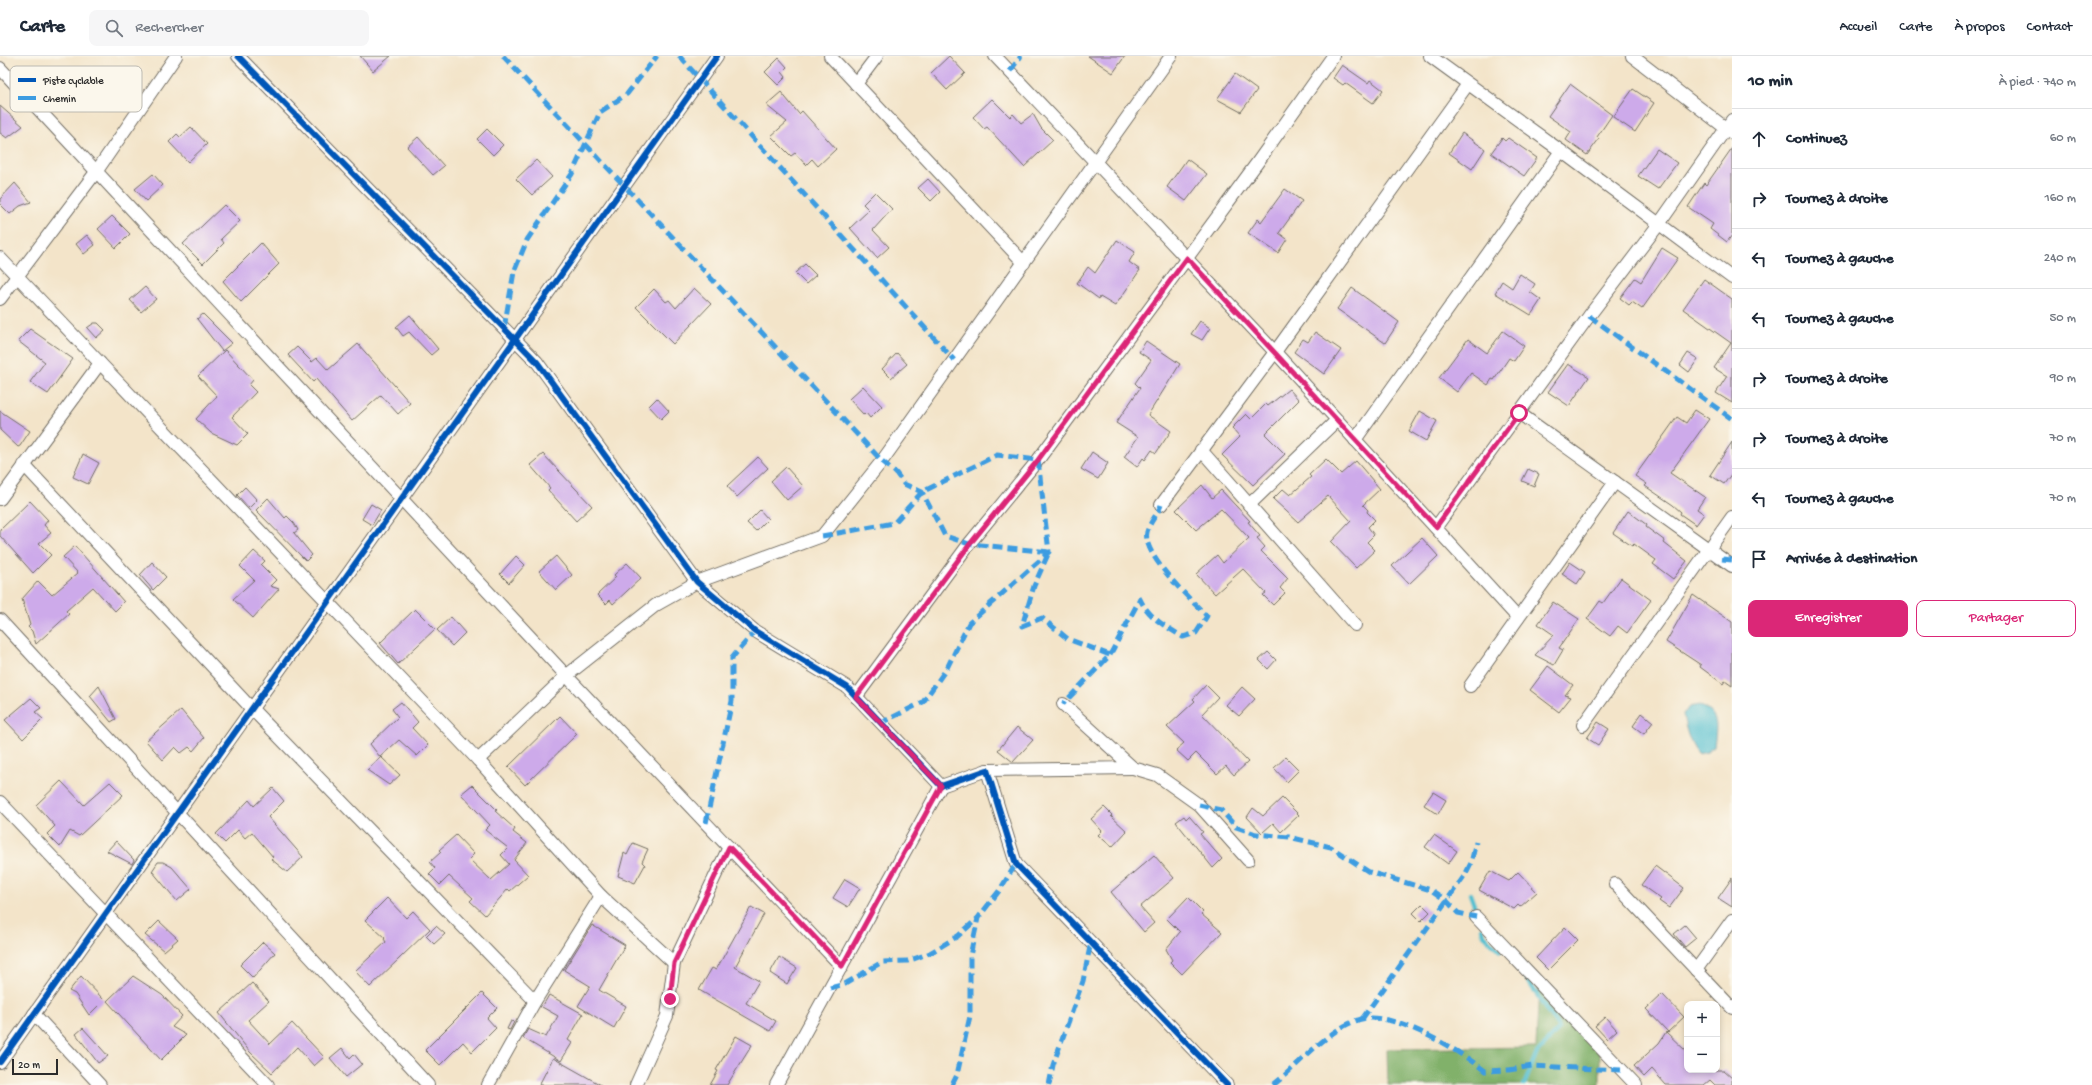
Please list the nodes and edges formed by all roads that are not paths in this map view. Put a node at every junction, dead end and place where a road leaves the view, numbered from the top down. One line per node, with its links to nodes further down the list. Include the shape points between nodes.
1 (176, 56): 15 (street)
2 (238, 56): 29 (street)
3 (717, 56): 29 (street)
4 (830, 56): 13 (street)
5 (877, 56): 13 (street)
6 (995, 56): 20 (street)
7 (1171, 56): 20 (street)
8 (1332, 56): 24 (street, via 1257,164)
9 (1430, 56): 14 (street)
10 (1632, 56): 18 (street)
11 (0, 68): 12 (street)
12 (10, 79)
13 (856, 84): 25 (street)
14 (1468, 84): 19 (street); 30 (street)
15 (142, 105)
16 (41, 112): 21 (street)
17 (137, 112): 21 (street)
18 (1730, 127): 22 (street)
19 (1561, 151): 22 (street); 34 (street)
20 (1096, 162): 24 (street); 25 (street)
21 (96, 172): 26 (street); 39 (street)
22 (1659, 224): 27 (street); 32 (street)
23 (0, 258): 26 (street)
24 (1187, 258): 30 (street); 53 (street, via 1038,460 970,544)
25 (1024, 263): 46 (street, via 882,461 822,536)
26 (17, 276): 28 (street); 31 (street)
27 (1732, 278)
28 (0, 299)
29 (515, 339): 39 (street); 46 (street, via 537,362)
30 (1275, 352): 33 (street); 35 (street)
31 (100, 363): 36 (street); 47 (street)
32 (1519, 413): 37 (street); 43 (street)
33 (1337, 420): 34 (street); 41 (street)
34 (1355, 440): 43 (street)
35 (1201, 450): 40 (street); 41 (street)
36 (24, 465): 38 (street); 55 (street)
37 (1615, 482): 44 (street); 48 (street)
38 (0, 499)
39 (401, 499): 47 (street); 51 (street)
40 (1161, 505)
41 (1249, 505): 50 (street)
42 (1732, 517): 44 (street)
43 (1436, 527): 48 (street)
44 (1709, 550): 45 (street); 56 (street)
45 (1732, 566)
46 (698, 582): 51 (street, via 656,605); 53 (street, via 755,631 847,687)
47 (328, 601): 55 (street); 57 (street)
48 (1518, 618): 52 (street)
49 (0, 620): 62 (street)
50 (1355, 625)
51 (566, 676): 57 (street); 63 (street)
52 (1470, 686)
53 (856, 697): 60 (street)
54 (1063, 704): 58 (street)
55 (252, 709): 62 (street); 73 (street)
56 (1583, 725)
57 (478, 760): 66 (street)
58 (1133, 768): 59 (street); 64 (street, via 1157,775 1199,805)
59 (987, 770): 60 (street); 83 (street, via 1016,864)
60 (941, 786): 71 (street)
61 (0, 802): 67 (street)
62 (178, 813): 67 (street); 79 (street)
63 (729, 847): 70 (street); 71 (street)
64 (1248, 860)
65 (1615, 884): 72 (street)
66 (600, 896): 70 (street); 73 (street)
67 (105, 914): 75 (street); 78 (street)
68 (1476, 917): 84 (street)
69 (1732, 920): 72 (street)
70 (674, 963): 81 (street, via 667,1016)
71 (842, 966): 82 (street)
72 (1696, 970): 74 (street)
73 (535, 1001): 80 (street)
74 (1732, 1008)
75 (34, 1014): 76 (street); 77 (street)
76 (0, 1062)
77 (100, 1085)
78 (268, 1085)
79 (428, 1085)
80 (488, 1085)
81 (636, 1085)
82 (776, 1085)
83 (1227, 1085)
84 (1636, 1085)

